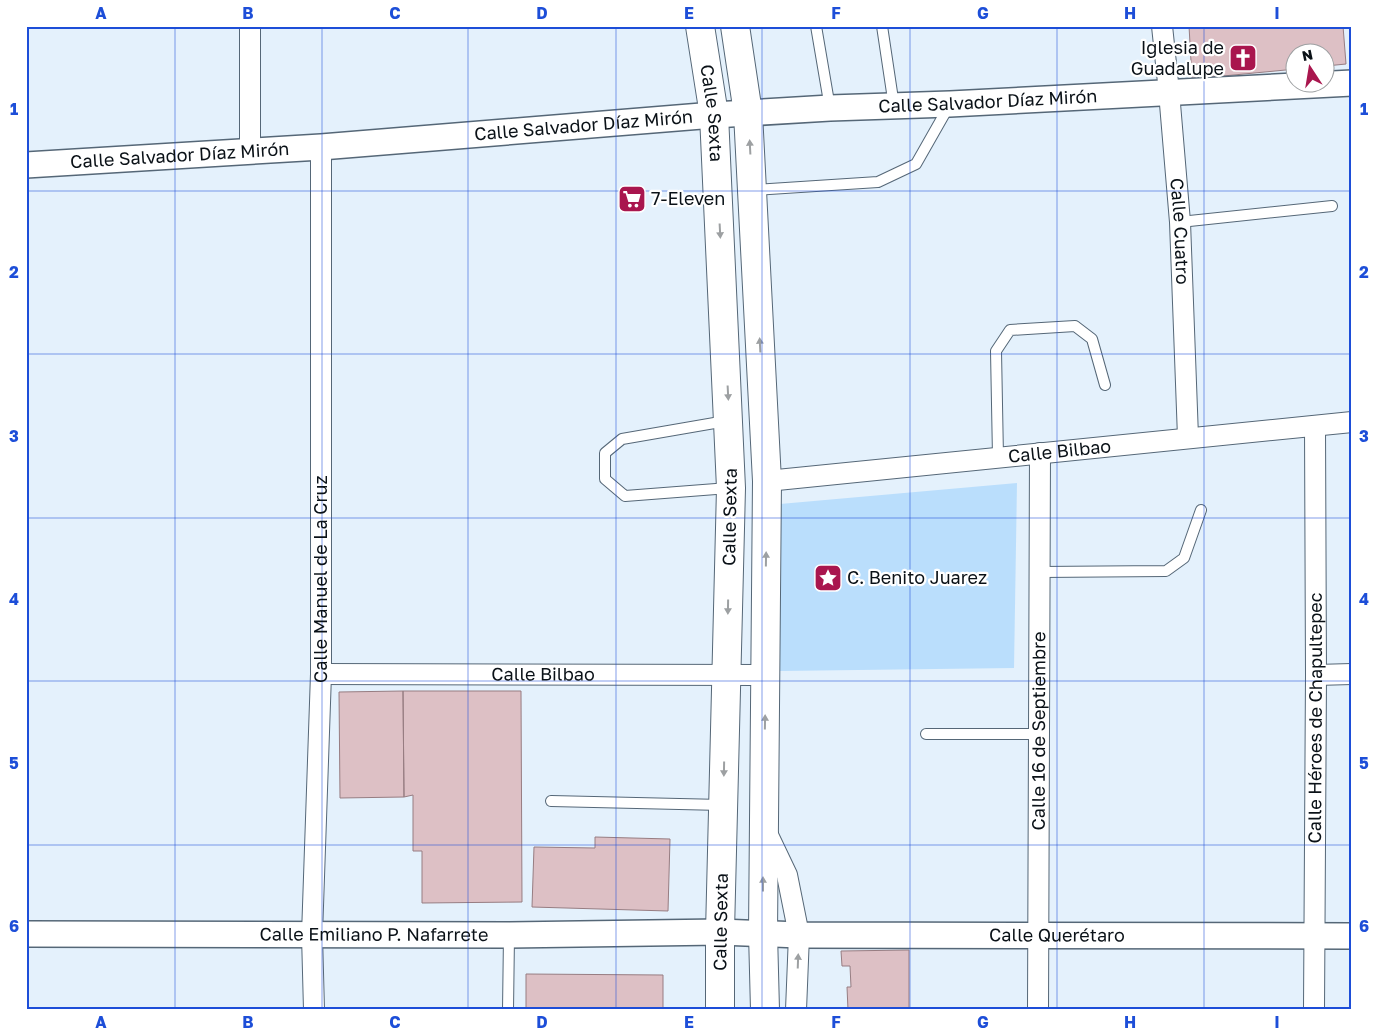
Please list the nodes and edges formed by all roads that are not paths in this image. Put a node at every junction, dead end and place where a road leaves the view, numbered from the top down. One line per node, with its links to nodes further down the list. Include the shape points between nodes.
1 (250, 26): 15 (street)
2 (700, 26): 13 (main road, Calle Sexta)
3 (735, 26): 12 (main road, Calle Sexta)
4 (816, 26): 11 (lane)
5 (882, 26): 10 (lane)
6 (1162, 26): 8 (street, Calle Cuatro)
7 (1352, 83): 8 (street, Calle Salvador Díaz Mirón)
8 (1169, 92): 9 (street, Calle Salvador Díaz Mirón); 19 (street, Calle Cuatro)
9 (950, 104): 10 (street, Calle Salvador Díaz Mirón); 17 (lane, via 916,164 878,182)
10 (894, 106): 11 (street, Calle Salvador Díaz Mirón)
11 (830, 108): 12 (street, Calle Salvador Díaz Mirón)
12 (748, 113): 13 (street, Calle Salvador Díaz Mirón); 17 (main road, Calle Sexta, one-way to 12)
13 (714, 116): 14 (street, Calle Salvador Díaz Mirón); 21 (main road, Calle Sexta, one-way to 21)
14 (321, 147): 15 (street, Calle Salvador Díaz Mirón); 31 (street, Calle Manuel de La Cruz)
15 (250, 151): 16 (street, Calle Salvador Díaz Mirón)
16 (26, 166)
17 (752, 190): 27 (main road, Calle Sexta, one-way to 17)
18 (1332, 206): 19 (lane)
19 (1180, 222): 24 (street, Calle Cuatro)
20 (1105, 385): 26 (lane, via 1092,339 1075,326 1010,330 996,351)
21 (729, 421): 28 (main road, Calle Sexta); 28 (lane, via 622,439 605,453 606,478 625,496)
22 (1352, 422): 23 (street, Calle Bilbao)
23 (1315, 426): 24 (street, Calle Bilbao); 35 (street, Calle Héroes de Chapultepec)
24 (1188, 437): 25 (street, Calle Bilbao)
25 (1040, 453): 26 (street, Calle Bilbao); 30 (street, Calle 16 de Septiembre)
26 (998, 457): 27 (street, Calle Bilbao)
27 (767, 481): 34 (main road, Calle Sexta, one-way to 27)
28 (731, 488): 33 (main road, Calle Sexta, one-way to 33)
29 (1201, 510): 30 (lane, via 1184,558 1166,571)
30 (1040, 572): 37 (street, Calle 16 de Septiembre)
31 (321, 674): 33 (street, Calle Bilbao); 44 (street, Calle Manuel de La Cruz)
32 (1352, 674): 35 (street)
33 (727, 675): 34 (street, Calle Bilbao); 39 (main road, Calle Sexta, one-way to 39)
34 (765, 675): 40 (main road, Calle Sexta, one-way to 34)
35 (1316, 675): 48 (street, Calle Héroes de Chapultepec)
36 (926, 734): 37 (lane)
37 (1039, 734): 47 (street, Calle 16 de Septiembre)
38 (551, 800): 39 (lane)
39 (724, 805): 41 (main road, Calle Sexta)
40 (764, 826): 42 (main road, Calle Sexta, one-way to 40); 46 (street, Calle Sexta, via 787,875)
41 (720, 932): 42 (street, Calle Emiliano P. Nafarrete); 45 (street, Calle Emiliano P. Nafarrete); 52 (main road, Calle Sexta)
42 (763, 933): 46 (street, Calle Querétaro); 53 (main road, Calle Sexta)
43 (26, 934): 44 (street, Calle Emiliano P. Nafarrete)
44 (312, 934): 45 (street, Calle Emiliano P. Nafarrete); 50 (street, Calle Manuel de La Cruz)
45 (510, 935): 51 (lane)
46 (799, 935): 47 (street, Calle Querétaro); 54 (street, Calle Sexta, one-way to 46)
47 (1038, 936): 48 (street, Calle Querétaro); 55 (street, Calle 16 de Septiembre)
48 (1314, 936): 49 (street, Calle Querétaro); 56 (street, Calle Héroes de Chapultepec)
49 (1352, 936)
50 (314, 1010)
51 (508, 1010)
52 (720, 1010)
53 (765, 1010)
54 (796, 1010)
55 (1038, 1010)
56 (1314, 1010)

